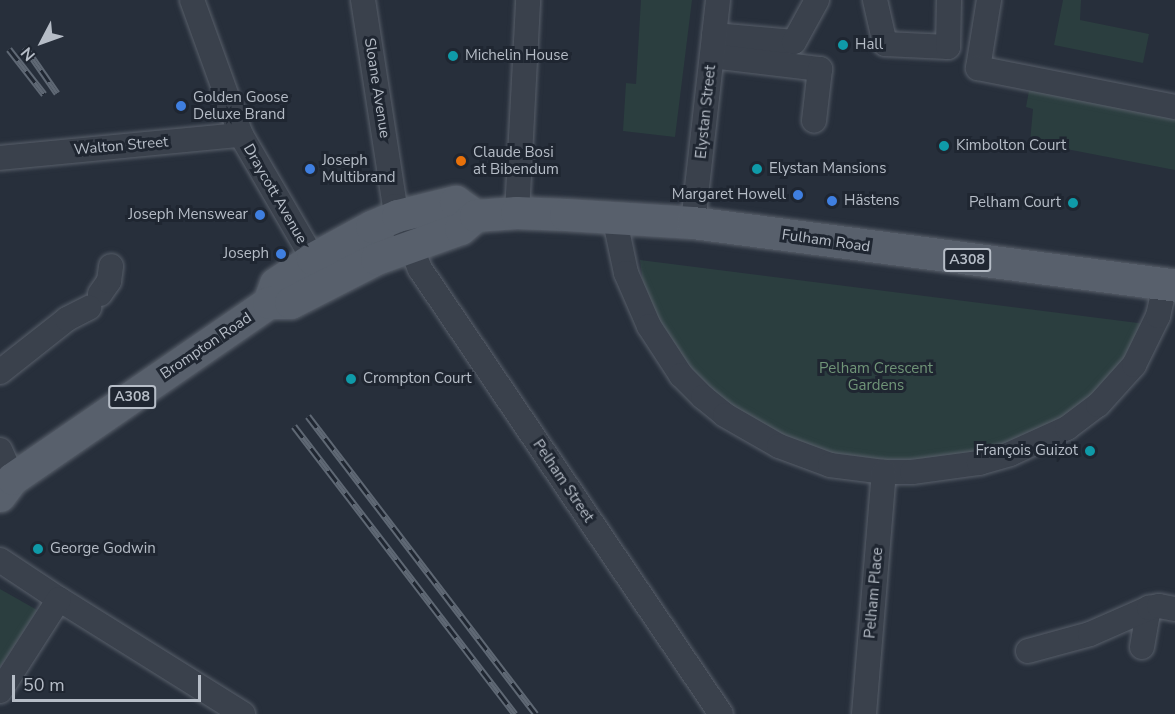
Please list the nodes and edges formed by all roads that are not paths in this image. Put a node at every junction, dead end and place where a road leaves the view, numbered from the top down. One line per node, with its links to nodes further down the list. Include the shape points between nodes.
1 (192, 0): 12 (street, Draycott Avenue)
2 (363, 0): 15 (street, Sloane Avenue)
3 (528, 0): 14 (street)
4 (718, 0): 9 (street, Elystan Street)
5 (818, 0): 9 (street, via 794,42)
6 (875, 0): 7 (street, via 885,44 948,47)
7 (949, 0)
8 (989, 0): 10 (street, via 978,68)
9 (713, 45): 11 (street, via 820,69); 18 (street, Elystan Street)
10 (1175, 107)
11 (814, 121)
12 (241, 135): 13 (street, Walton Street); 21 (street, Draycott Avenue)
13 (0, 158)
14 (517, 213): 16 (main road, Fulham Road / A308); 17 (main road, Fulham Road / A308)
15 (398, 216): 16 (main road, A308, via 456,202); 19 (street, Sloane Avenue); 21 (main road, Brompton Road / A308)
16 (476, 216): 19 (main road, Fulham Road / A308, via 461,229)
17 (615, 216): 18 (main road, Fulham Road / A308); 25 (street, via 626,273 649,326 664,354 703,397 725,415 779,446 830,465)
18 (693, 223): 22 (main road, Fulham Road / A308)
19 (409, 246): 21 (main road, Brompton Road / A308); 35 (street, Pelham Street, via 423,274)
20 (111, 266): 23 (street, via 109,281 95,301)
21 (320, 271): 26 (main road, Brompton Road / A308, via 276,284 269,303)
22 (1170, 285): 25 (street, via 1134,365 1098,405 1067,428 1010,454 979,463)
23 (0, 372)
24 (0, 450): 26 (street)
25 (884, 472): 36 (street, Pelham Place)
26 (6, 488)
27 (0, 560): 28 (street)
28 (59, 600): 33 (street); 34 (street)
29 (1149, 608): 30 (street); 31 (street); 32 (street, via 1090,634)
30 (1175, 609)
31 (1142, 647)
32 (1028, 651)
33 (0, 691)
34 (243, 714)
35 (721, 714)
36 (864, 714)

